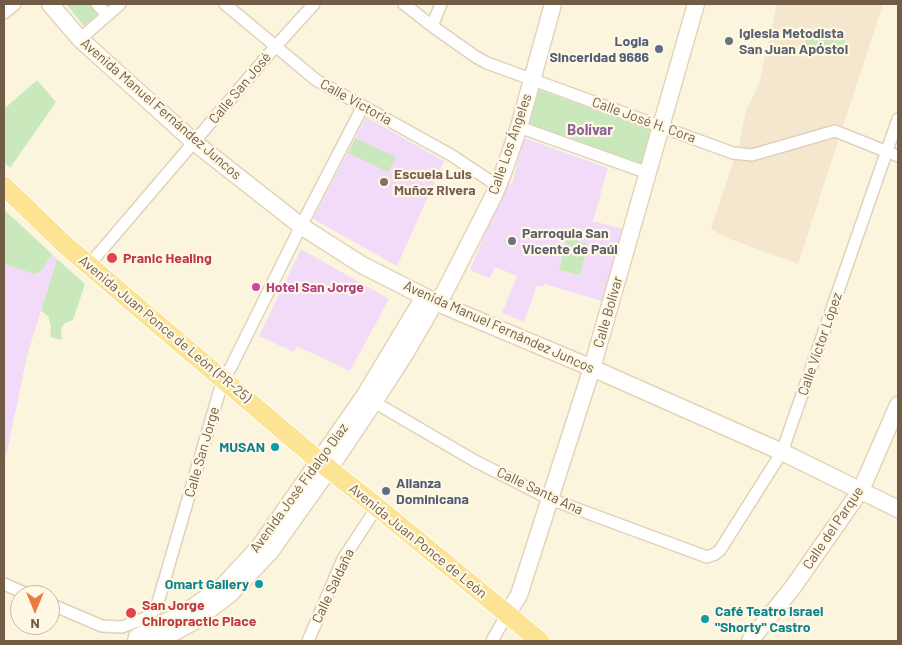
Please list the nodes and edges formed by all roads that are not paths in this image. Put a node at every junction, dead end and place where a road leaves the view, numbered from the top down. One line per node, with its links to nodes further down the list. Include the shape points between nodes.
1 (15, 4): 11 (street)
2 (50, 4): 14 (street, Avenida Manuel Fernández Juncos)
3 (98, 4): 12 (street)
4 (120, 4): 12 (street)
5 (225, 4): 15 (street, Calle Victoria)
6 (314, 4): 15 (street, Calle San José)
7 (404, 4): 13 (street, Calle José H. Cora)
8 (441, 4): 13 (street)
9 (553, 4): 16 (street, Calle Los Ángeles)
10 (696, 4): 20 (street, Calle Bolívar)
11 (4, 14)
12 (106, 15): 14 (street)
13 (432, 26): 16 (street, Calle José H. Cora, via 487,63)
14 (80, 39): 21 (street, Avenida Manuel Fernández Juncos)
15 (276, 47): 17 (street, Calle Victoria, via 316,80); 21 (street, Calle San José)
16 (532, 78): 19 (street, Calle Los Ángeles); 20 (street, Calle José H. Cora)
17 (363, 106): 25 (street, Calle Victoria, via 451,155); 26 (street, Calle San Jorge)
18 (898, 119): 22 (street, Calle Víctor López)
19 (518, 127): 23 (street); 25 (street, Calle Los Ángeles)
20 (661, 127): 22 (street, Calle José H. Cora, via 733,153 752,155 835,131); 23 (street, Calle Bolívar)
21 (194, 142): 26 (street, Avenida Manuel Fernández Juncos); 27 (street, Calle San José)
22 (893, 154): 33 (street, Calle Víctor López)
23 (648, 173): 29 (street, Calle Bolívar)
24 (4, 186): 27 (main road, Avenida Juan Ponce de León (PR-25))
25 (498, 186): 28 (street, Calle Los Ángeles, via 444,293)
26 (300, 226): 28 (street, Avenida Manuel Fernández Juncos, via 362,265); 30 (street, Calle San Jorge)
27 (89, 265): 30 (main road, Avenida Juan Ponce de León (PR-25))
28 (429, 300): 29 (street, Avenida Manuel Fernández Juncos); 31 (street, Avenida José Fidalgo Díaz, via 405,354); 34 (street, Avenida José Fidalgo Díaz, via 365,395)
29 (592, 368): 33 (street, Avenida Manuel Fernández Juncos); 36 (street, Calle Bolívar)
30 (224, 379): 34 (main road, Avenida Juan Ponce de León (PR-25)); 40 (street, Calle San Jorge, via 156,609 145,618 122,627 102,626)
31 (374, 402): 34 (street, Avenida José Fidalgo Díaz); 36 (street, Calle Santa Ana, via 475,461)
32 (898, 405): 35 (street, Calle del Parque)
33 (782, 452): 35 (street, Avenida Manuel Fernández Juncos); 39 (street, Calle Víctor López)
34 (324, 465): 37 (main road, Avenida Juan Ponce de León); 42 (street, Avenida José Fidalgo Díaz, via 260,546 223,586 186,612 137,637); 43 (street, Avenida José Fidalgo Díaz, via 270,552 230,594 193,622)
35 (861, 490): 38 (street, Avenida Manuel Fernández Juncos); 47 (street, Calle del Parque, via 793,587)
36 (550, 499): 39 (street, Calle Santa Ana, via 707,558); 41 (street, Calle Bolívar, via 519,595)
37 (377, 507): 41 (main road, Avenida Juan Ponce de León); 44 (street, Calle Saldaña, via 343,559)
38 (898, 508)
39 (715, 554)
40 (60, 608)
41 (507, 614): 45 (street, Calle Bolívar); 46 (main road)
42 (136, 641)
43 (158, 641)
44 (308, 641)
45 (492, 641)
46 (540, 641)
47 (750, 641)

